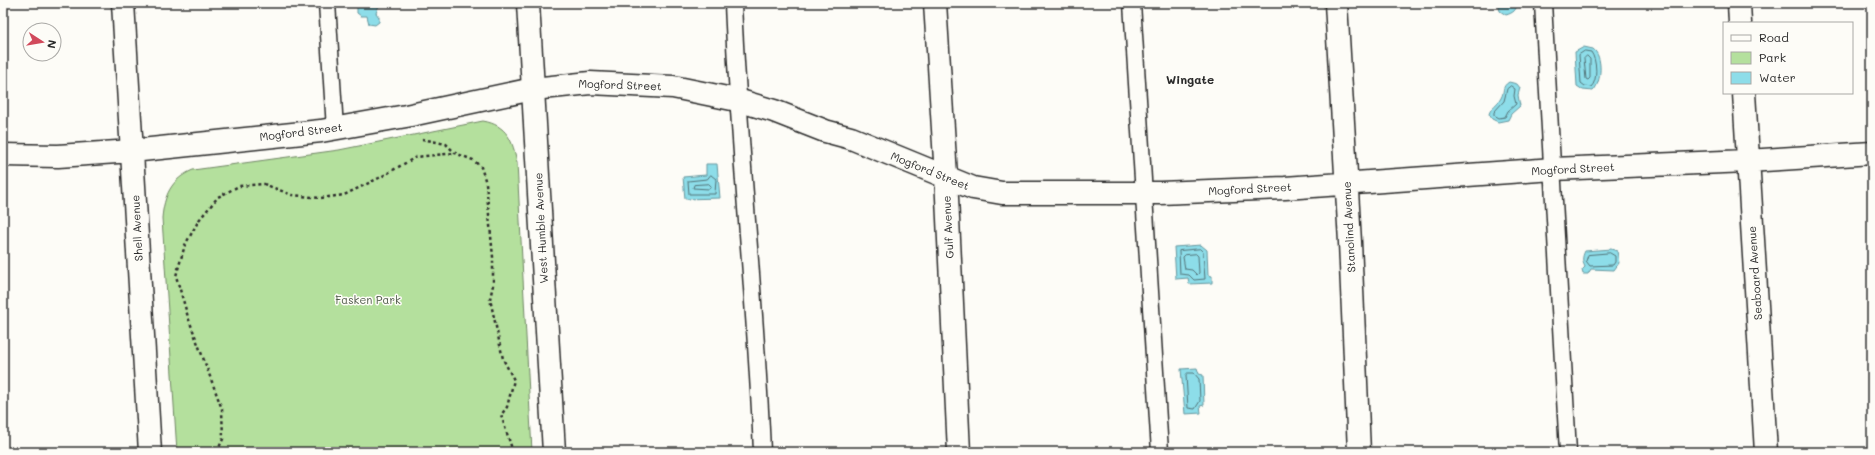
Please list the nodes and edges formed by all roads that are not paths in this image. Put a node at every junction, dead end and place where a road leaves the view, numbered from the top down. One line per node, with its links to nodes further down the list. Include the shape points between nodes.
1 (124, 3): 15 (street, Shell Avenue)
2 (327, 3): 14 (lane)
3 (528, 3): 11 (street, West Humble Avenue)
4 (733, 3): 13 (lane)
5 (934, 3): 20 (street, Gulf Avenue)
6 (1132, 3): 22 (lane)
7 (1336, 3): 21 (street, Stanolind Avenue)
8 (1543, 3): 19 (lane)
9 (1739, 3): 10 (street)
10 (1740, 22)
11 (533, 89): 13 (street, Mogford Street, via 577,84 673,87); 14 (street, Mogford Street); 24 (street, West Humble Avenue)
12 (1744, 94): 18 (street, Seaboard Avenue)
13 (737, 100): 20 (street, Mogford Street, via 851,138); 25 (lane)
14 (335, 129): 15 (street, Mogford Street)
15 (132, 151): 17 (street, Mogford Street, via 58,156); 23 (street, Shell Avenue)
16 (1872, 153): 18 (street, Mogford Street)
17 (3, 155)
18 (1748, 161): 19 (street, Mogford Street); 30 (street, Seaboard Avenue)
19 (1553, 169): 21 (street, Mogford Street); 29 (lane)
20 (946, 176): 22 (street, Mogford Street, via 973,188 1002,193); 26 (street, Gulf Avenue)
21 (1347, 183): 22 (street, Mogford Street); 28 (street, Stanolind Avenue)
22 (1144, 193): 27 (lane)
23 (150, 452)
24 (554, 452)
25 (762, 452)
26 (959, 452)
27 (1160, 452)
28 (1359, 452)
29 (1568, 452)
30 (1766, 452)

